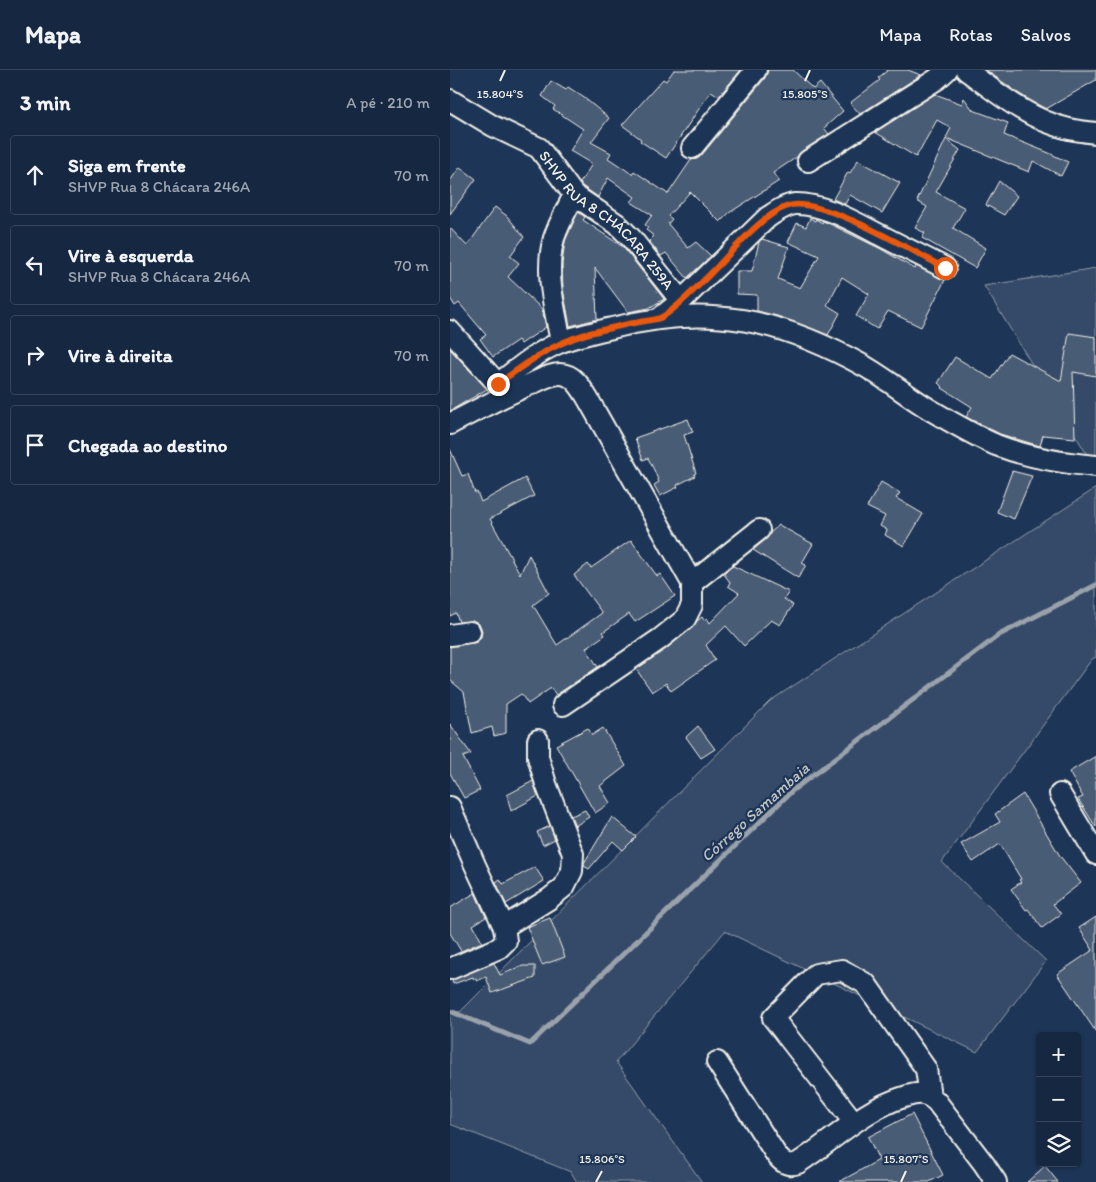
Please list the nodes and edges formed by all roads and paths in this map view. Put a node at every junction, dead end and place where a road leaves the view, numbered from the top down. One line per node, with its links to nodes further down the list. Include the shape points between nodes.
1 (756, 70): 6 (street)
2 (947, 70): 7 (street)
3 (966, 70): 5 (street, via 1042,120 1068,129)
4 (450, 100): 8 (street, SHVP RUA 8 CHÁCARA 259A, via 539,148)
5 (1096, 133)
6 (692, 148)
7 (808, 161)
8 (574, 195): 10 (street, SHVP RUA 8 CHÁCARA 259A, via 617,224); 13 (street, via 555,236 551,254 552,294)
9 (945, 268): 10 (street, via 849,219 826,210 794,204 768,217)
10 (681, 301): 11 (street)
11 (661, 317): 13 (street); 16 (street, via 730,317 772,327 845,356 963,429 996,444 1054,460)
12 (450, 331): 14 (street)
13 (561, 342): 14 (street, via 532,359)
14 (502, 390): 15 (street); 18 (street, via 562,374 575,381)
15 (450, 424)
16 (1096, 466)
17 (759, 530): 18 (street)
18 (692, 583): 19 (street, via 692,605 685,619)
19 (563, 705)
20 (538, 740): 24 (street, via 538,757 546,784 573,854 572,871 564,887)
21 (1060, 794): 23 (street)
22 (450, 807): 24 (street)
23 (1096, 854)
24 (504, 926): 25 (street, via 506,939 502,946)
25 (450, 969)
26 (717, 1062): 28 (street, via 775,1153 786,1164 798,1163)
27 (930, 1096): 28 (street, via 918,1094 895,1100); 28 (street, via 926,1069 866,984 842,970 816,974 773,1018); 29 (street, via 947,1114)
28 (853, 1121)
29 (996, 1182)

